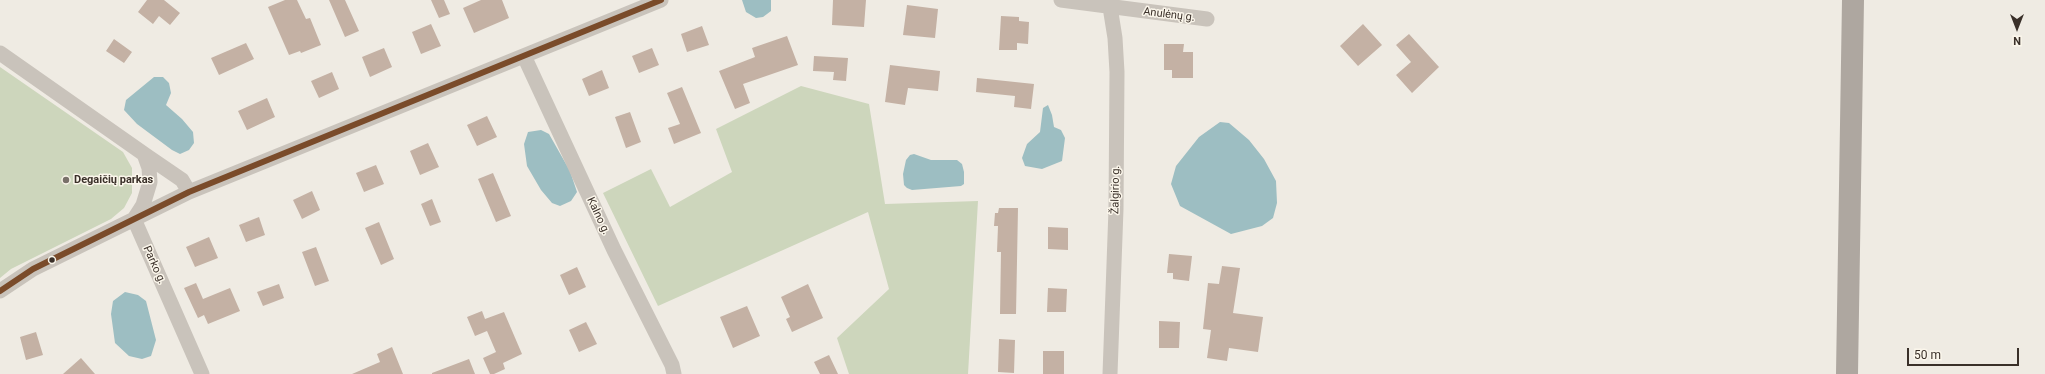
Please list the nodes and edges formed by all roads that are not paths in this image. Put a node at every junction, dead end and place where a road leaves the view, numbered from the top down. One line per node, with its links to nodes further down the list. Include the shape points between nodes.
1 (661, 0): 7 (street)
2 (1060, 0): 4 (street, Anulėnų g.)
3 (1852, 0): 15 (main road)
4 (1110, 7): 5 (street, Anulėnų g.); 14 (street, Žalgirio g., via 1117,72 1116,209)
5 (1207, 19)
6 (0, 53): 8 (street)
7 (524, 56): 9 (street); 13 (street, Kalno g., via 614,250 672,365)
8 (144, 154): 9 (street, via 182,180); 10 (street, via 149,168 149,187 143,205)
9 (188, 192): 10 (street)
10 (134, 219): 11 (street, via 33,269); 12 (street, Parko g.)
11 (0, 291)
12 (202, 374)
13 (674, 374)
14 (1110, 374)
15 (1847, 374)

